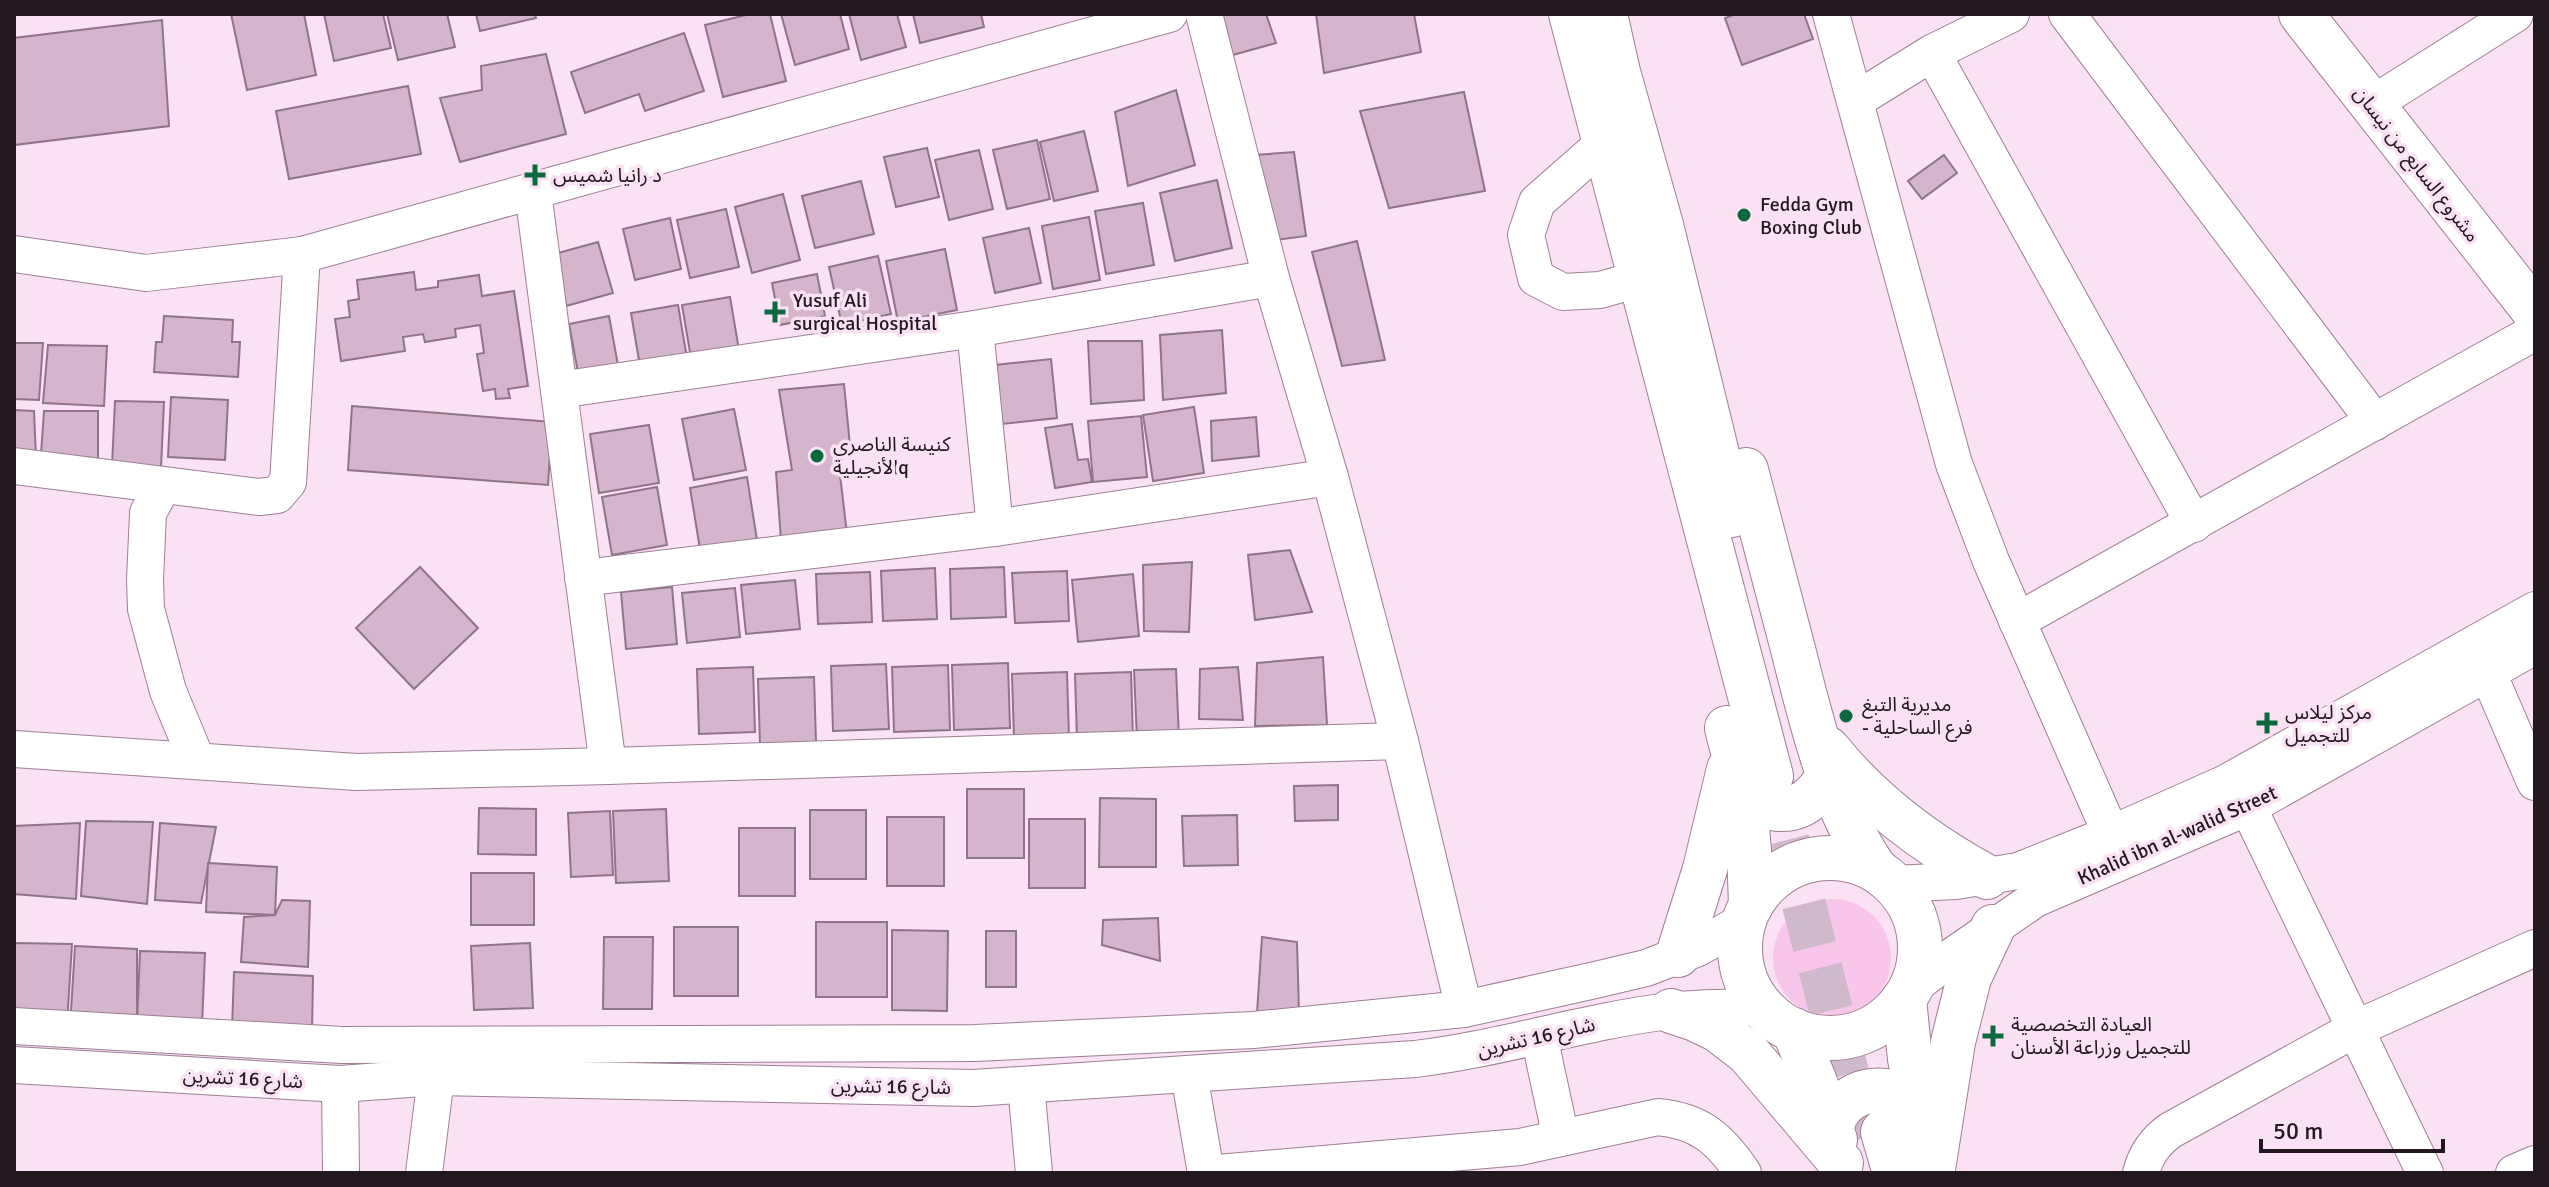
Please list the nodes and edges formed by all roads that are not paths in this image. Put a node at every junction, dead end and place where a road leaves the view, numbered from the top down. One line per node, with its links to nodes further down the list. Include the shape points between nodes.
1 (1169, 14): 14 (street)
2 (1204, 14): 18 (street)
3 (1571, 14): 13 (main road)
4 (1605, 14): 15 (main road)
5 (1831, 14): 11 (street)
6 (2011, 14): 10 (street)
7 (2067, 14): 24 (street)
8 (2301, 14): 12 (main road, مشروع السابع من نيسان)
9 (2515, 14): 12 (street)
10 (1932, 53): 11 (street); 28 (street)
11 (1856, 100): 32 (street, via 1954,464)
12 (2371, 105): 20 (main road, مشروع السابع من نيسان)
13 (1603, 144): 19 (main road); 19 (street, via 1537,202 1526,235 1536,278 1563,292)
14 (533, 192): 17 (street); 23 (street)
15 (1661, 225): 35 (main road, via 1706,320); 41 (main road)
16 (14, 254): 17 (street, via 146,273)
17 (302, 255): 27 (street, via 288,482 277,495 259,497)
18 (1271, 278): 21 (street); 26 (street)
19 (1640, 284): 38 (main road, via 1638,356 1645,398); 41 (main road)
20 (2535, 312)
21 (975, 329): 23 (street); 29 (street)
22 (2535, 332): 24 (street)
23 (559, 390): 30 (street)
24 (2375, 422): 28 (street)
25 (14, 466): 27 (street)
26 (1330, 477): 29 (street); 36 (street)
27 (163, 485): 39 (street, via 148,513 146,609 168,691)
28 (2194, 524): 32 (street)
29 (995, 528): 30 (street)
30 (583, 578): 40 (street)
31 (2535, 610): 44 (street, via 2226,783)
32 (2017, 621): 44 (street)
33 (2535, 646): 34 (street, Khalid ibn al-walid Street)
34 (2488, 673): 42 (street); 43 (street, Khalid ibn al-walid Street)
35 (1814, 732): 41 (main road); 46 (main road, via 1883,807 1934,847)
36 (1400, 741): 40 (street); 52 (street)
37 (14, 749): 39 (street)
38 (1733, 751): 41 (main road); 50 (main road)
39 (197, 761): 40 (street, via 356,772)
40 (608, 766)
41 (1784, 779): 45 (main road, via 1848,825); 47 (main road, via 1749,850)
42 (2535, 782)
43 (2248, 807): 48 (street, Khalid ibn al-walid Street, via 2035,899); 56 (street)
44 (2111, 834): 46 (street, via 2018,871)
45 (1885, 876): 46 (street, via 1956,881); 47 (main road, via 1853,860 1806,861 1765,886); 51 (main road, via 1912,910 1919,933 1919,962)
46 (1987, 877)
47 (1748, 913): 50 (street, شارع 16 تشرين, via 1698,948); 54 (main road, via 1741,940 1746,980)
48 (1993, 927): 51 (street, Khalid ibn al-walid Street); 68 (main road, via 1969,978)
49 (2535, 948): 56 (street)
50 (1678, 955): 52 (street, شارع 16 تشرين, via 1646,968)
51 (1907, 994): 54 (main road, via 1890,1015 1852,1035 1813,1036); 66 (main road, via 1910,1059)
52 (1464, 1009): 58 (street, شارع 16 تشرين, via 1253,1030)
53 (1671, 1011): 54 (street, شارع 16 تشرين); 57 (street, شارع 16 تشرين); 66 (main road, via 1718,1030)
54 (1778, 1018): 66 (main road)
55 (14, 1026): 58 (street, شارع 16 تشرين, via 342,1045)
56 (2355, 1029): 75 (street, via 2171,1130 2150,1149); 76 (street)
57 (1539, 1036): 60 (street, شارع 16 تشرين, via 1415,1059); 65 (street)
58 (975, 1043): 64 (street)
59 (14, 1065): 62 (street, شارع 16 تشرين)
60 (1189, 1074): 63 (street, شارع 16 تشرين); 72 (street)
61 (436, 1077): 62 (street, شارع 16 تشرين); 64 (street, شارع 16 تشرين); 70 (street)
62 (340, 1084): 69 (street)
63 (1026, 1085): 64 (street, شارع 16 تشرين); 71 (street)
64 (973, 1088)
65 (1561, 1138): 73 (street, via 1520,1147); 74 (street, via 1658,1117 1681,1119 1705,1130)
66 (1865, 1146): 68 (main road)
67 (2535, 1164): 77 (street)
68 (1921, 1172)
69 (341, 1173)
70 (424, 1173)
71 (1034, 1173)
72 (1206, 1173)
73 (1217, 1173)
74 (1743, 1173)
75 (2141, 1173)
76 (2425, 1173)
77 (2514, 1173)

